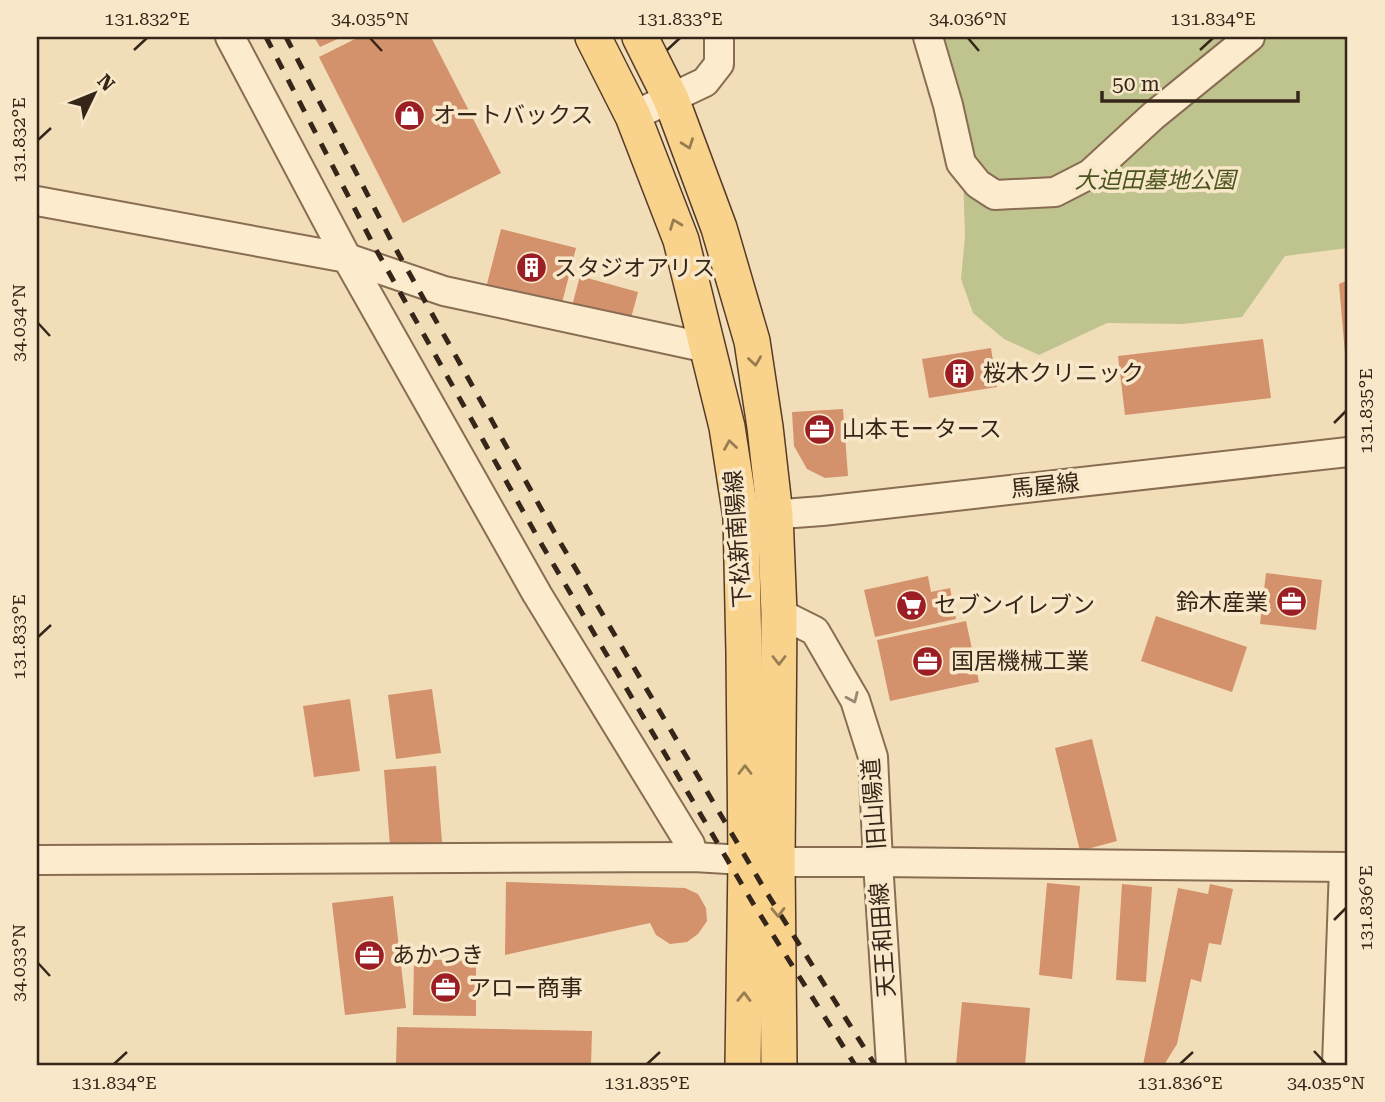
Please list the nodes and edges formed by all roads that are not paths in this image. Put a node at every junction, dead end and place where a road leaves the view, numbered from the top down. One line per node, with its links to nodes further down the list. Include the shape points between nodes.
1 (230, 37): 10 (street)
2 (593, 37): 8 (main road, 下松新南陽線)
3 (640, 37): 7 (main road, 下松新南陽線)
4 (719, 37): 7 (street, via 719,64 705,82)
5 (928, 37): 6 (street, via 961,163 978,184 995,195 1055,192 1090,174)
6 (1250, 37)
7 (671, 99): 8 (street); 13 (main road, 下松新南陽線, one-way to 13, via 719,228 752,341)
8 (633, 116): 11 (main road, 下松新南陽線, one-way to 8, via 681,240)
9 (37, 201): 10 (street)
10 (347, 258): 11 (street, via 444,290); 16 (street, via 537,594)
11 (708, 348): 14 (main road, 下松新南陽線, one-way to 11, via 727,427)
12 (1348, 452): 13 (street, 馬屋線)
13 (775, 515): 14 (street, 馬屋線); 15 (main road, 下松新南陽線)
14 (741, 517): 18 (main road, 下松新南陽線, one-way to 14, via 744,653)
15 (779, 612): 18 (main road, 下松新南陽線, one-way to 18); 19 (street, 旧山陽道, one-way to 19, via 815,631 855,700 873,757)
16 (694, 857): 17 (street, 天王和田線); 18 (street, 天王和田線)
17 (37, 860)
18 (762, 861): 19 (street, 天王和田線); 21 (main road, 下松新南陽線, one-way to 18); 22 (main road, 下松新南陽線, one-way to 22)
19 (878, 862): 20 (street); 23 (street, 天王和田線)
20 (1346, 867): 24 (street)
21 (743, 1065)
22 (779, 1065)
23 (891, 1065)
24 (1337, 1065)

